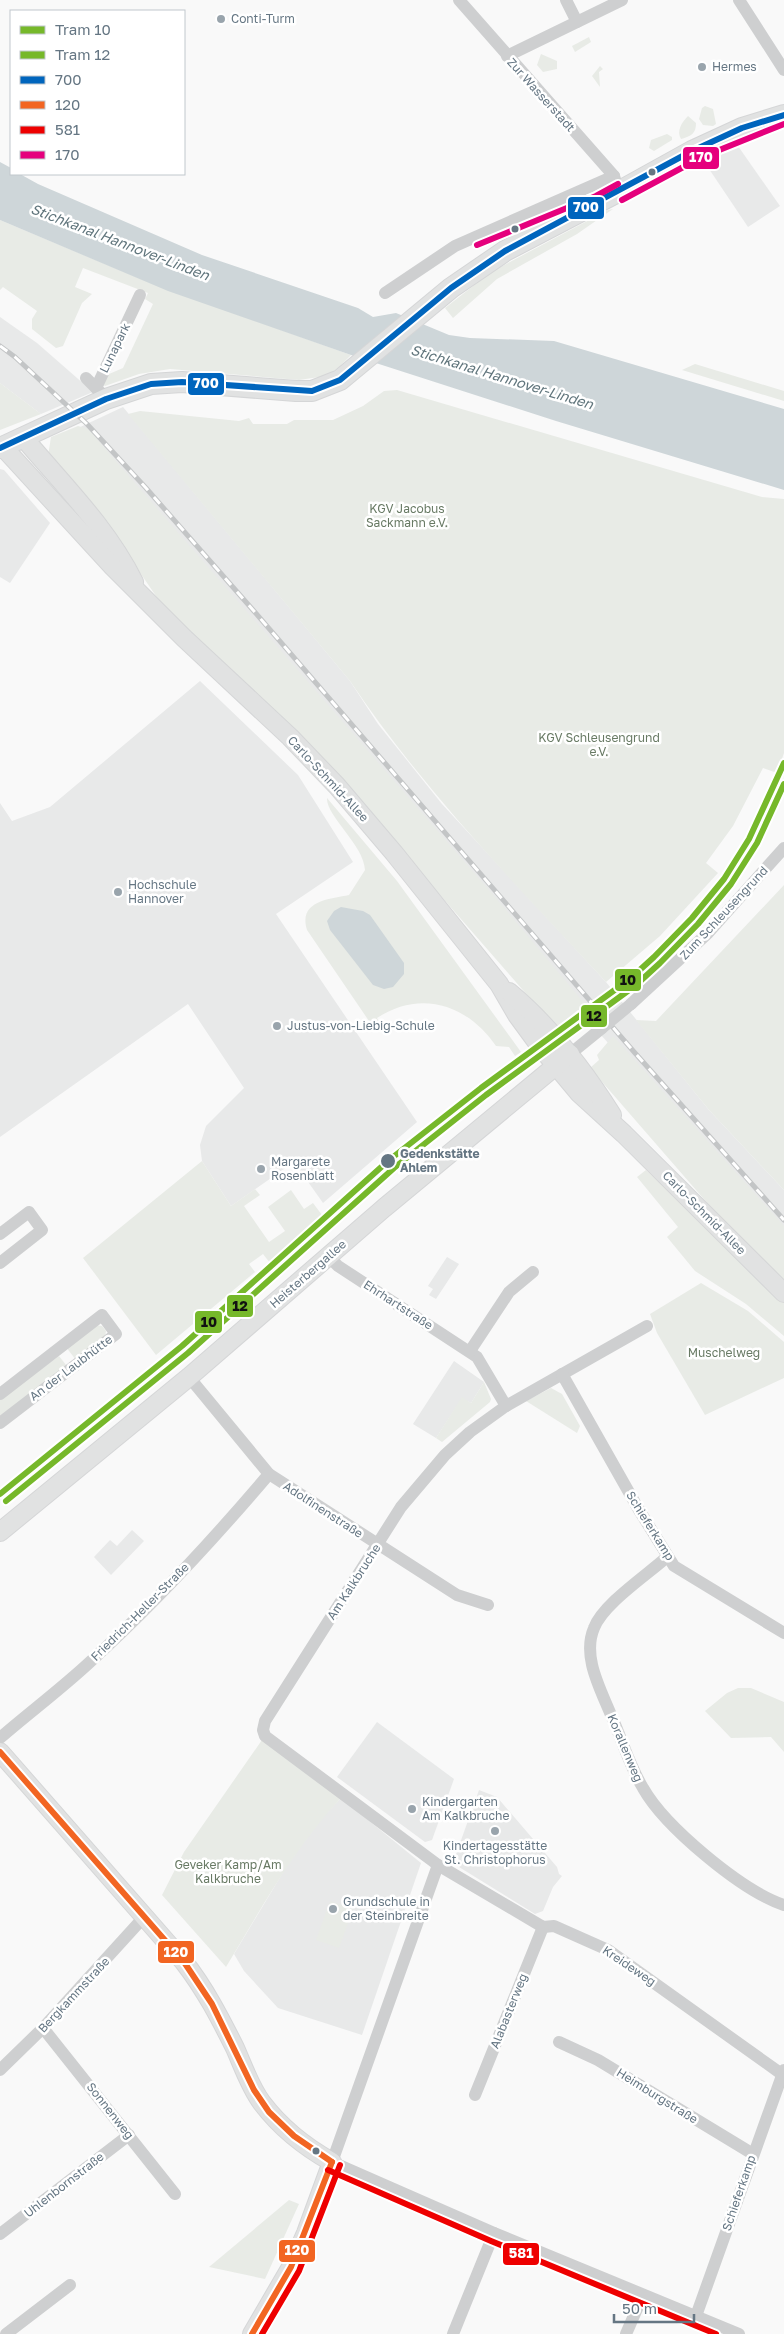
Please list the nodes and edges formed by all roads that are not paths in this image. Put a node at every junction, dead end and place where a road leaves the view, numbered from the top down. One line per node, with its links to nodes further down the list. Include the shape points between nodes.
1 (459, 0): 6 (street, Zur Wasserstadt)
2 (566, 0): 5 (street)
3 (622, 0): 5 (street)
4 (739, 0): 7 (street)
5 (577, 22): 6 (street)
6 (506, 56): 9 (street, Zur Wasserstadt)
7 (784, 70)
8 (784, 115): 9 (main road, via 710,142)
9 (616, 184): 10 (street, via 455,246); 12 (main road, via 474,270 359,366 340,380 312,391 169,382)
10 (385, 293)
11 (140, 295): 12 (street, Lunapark)
12 (96, 388): 13 (main road)
13 (23, 437): 14 (main road); 15 (main road, Carlo-Schmid-Allee, via 89,512 122,557)
14 (2, 447): 15 (main road, Carlo-Schmid-Allee)
15 (139, 591): 17 (main road, Carlo-Schmid-Allee, via 337,786)
16 (784, 848): 18 (street, Zum Schleusengrund, bridge, via 708,933 631,1004)
17 (499, 984): 18 (main road, Carlo-Schmid-Allee, via 532,1012); 19 (main road, Carlo-Schmid-Allee, via 517,1015)
18 (570, 1054): 19 (main road, Heisterbergallee); 20 (main road, Carlo-Schmid-Allee)
19 (555, 1066): 20 (main road, Carlo-Schmid-Allee); 22 (main road, Heisterbergallee)
20 (624, 1134): 25 (main road, Carlo-Schmid-Allee)
21 (0, 1234): 23 (street, via 29,1212 42,1230)
22 (329, 1256): 28 (street, Ehrhartstraße, via 338,1266); 31 (main road, Heisterbergallee)
23 (0, 1263)
24 (533, 1272): 28 (street, via 509,1292)
25 (784, 1293)
26 (646, 1326): 30 (street, Am Kalkbruche)
27 (58, 1349): 29 (street); 29 (street, An der Laubhütte, via 102,1315 116,1334); 32 (street, An der Laubhütte)
28 (470, 1351): 33 (street, Ehrhartstraße, via 484,1366)
29 (72, 1367): 34 (street, An der Laubhütte)
30 (562, 1374): 33 (street, Am Kalkbruche); 38 (street, Schieferkamp)
31 (189, 1377): 35 (street, Adolfinenstraße); 36 (main road, Heisterbergallee)
32 (0, 1394)
33 (506, 1406): 37 (street, Am Kalkbruche, via 470,1432 422,1481 401,1507)
34 (0, 1423)
35 (269, 1474): 37 (street, Adolfinenstraße); 41 (street, Friedrich-Heller-Straße, via 231,1519 136,1618 90,1662)
36 (0, 1532)
37 (378, 1545): 39 (street, Adolfinenstraße, via 457,1595); 43 (street, Am Kalkbruche, via 265,1721 263,1730 265,1736)
38 (667, 1558): 40 (street, Schieferkamp, via 696,1581); 44 (street, Korallenweg, via 603,1612 589,1644 595,1674 635,1773 658,1810 678,1832 750,1890)
39 (488, 1605)
40 (784, 1633)
41 (0, 1738)
42 (0, 1752): 45 (main road)
43 (438, 1865): 46 (street, Kreideweg); 54 (street)
44 (784, 1905)
45 (144, 1917): 47 (street, Bergkammstraße); 54 (main road, via 200,1983 261,2102 289,2133)
46 (543, 1927): 50 (street, Kreideweg, via 554,1926 608,1950); 51 (street, Alabasterweg)
47 (43, 2028): 49 (street, Bergkammstraße); 52 (street, Sonnenweg)
48 (559, 2042): 53 (street, Heimburgstraße, via 598,2060)
49 (0, 2070)
50 (783, 2073): 53 (street, Schieferkamp)
51 (475, 2095)
52 (129, 2135): 55 (street, Sonnenweg); 57 (street, Uhlenbornstraße)
53 (752, 2154): 60 (street, Schieferkamp)
54 (332, 2162): 56 (street); 62 (main road, via 306,2233)
55 (175, 2194)
56 (494, 2233): 59 (street); 63 (street)
57 (0, 2234)
58 (70, 2285): 61 (street)
59 (643, 2295): 60 (street); 64 (street)
60 (696, 2316): 65 (street)
61 (6, 2334)
62 (252, 2334)
63 (453, 2334)
64 (626, 2334)
65 (739, 2334)

